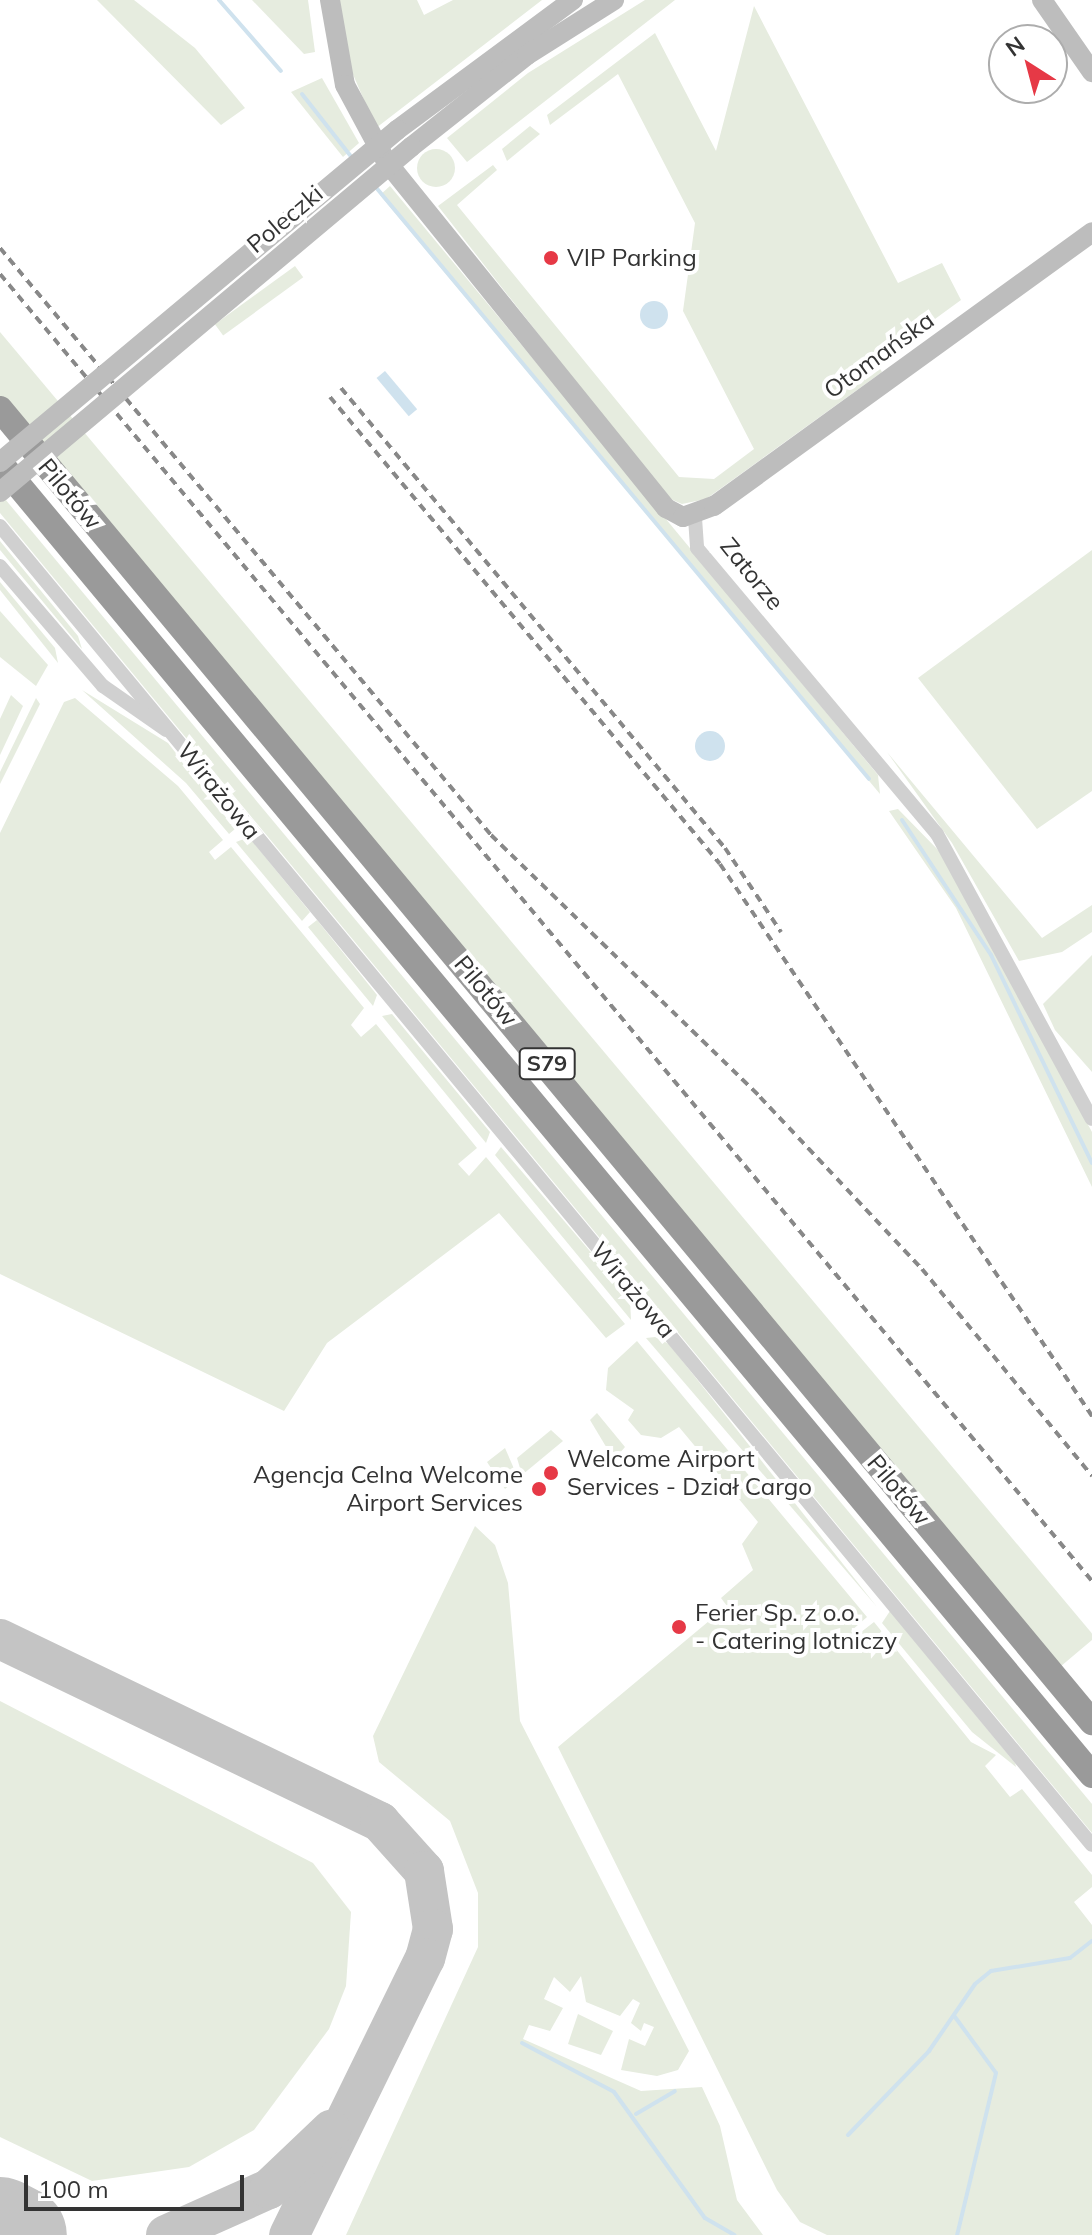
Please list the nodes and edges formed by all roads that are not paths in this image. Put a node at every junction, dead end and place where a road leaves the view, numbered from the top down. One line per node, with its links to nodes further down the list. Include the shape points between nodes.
1 (330, 0): 10 (main road, via 345,85 386,161 666,508)
2 (573, 0): 8 (main road, Poleczki, bridge, via 397,130)
3 (614, 0): 9 (main road, Poleczki, bridge, via 527,55 411,147)
4 (1042, 0): 5 (main road)
5 (1092, 72)
6 (1092, 232): 10 (main road, Otomańska)
7 (0, 409): 15 (highway, Pilotów / S79)
8 (0, 462): 16 (highway, Pilotów / S79)
9 (0, 492)
10 (695, 518): 14 (street, Zatorze, via 697,548 937,834)
11 (0, 526): 13 (street, Wirażowa)
12 (0, 566): 13 (street, Wirażowa, via 103,686)
13 (173, 734): 17 (street, Wirażowa)
14 (1092, 1119)
15 (1092, 1722)
16 (1092, 1775)
17 (1092, 1845)

